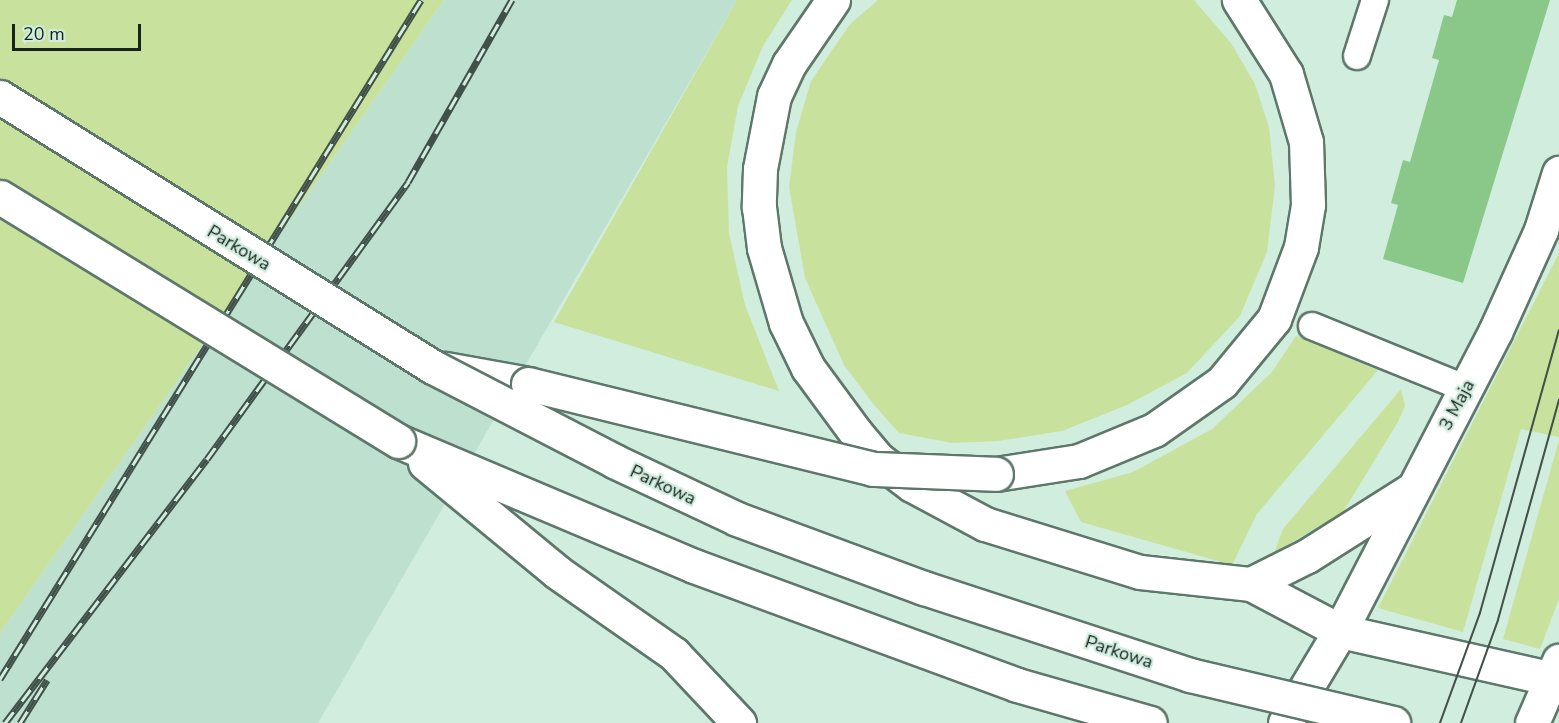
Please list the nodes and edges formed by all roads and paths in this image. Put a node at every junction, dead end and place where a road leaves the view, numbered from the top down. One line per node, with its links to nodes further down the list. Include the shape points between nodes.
1 (833, 0): 13 (street, via 789,64 774,96 760,169 759,207 764,248 786,323 833,405 879,460 948,508 985,524 1140,572)
2 (1239, 0): 9 (street, bridge, via 1270,43 1301,120 1308,205 1301,247 1274,319 1251,352 1188,410 1154,430 1078,461 1036,470 985,474 892,471 822,459 528,384)
3 (1375, 0): 4 (lane)
4 (1357, 56)
5 (0, 97): 9 (street, Parkowa, bridge)
6 (1559, 173): 10 (street, 3 Maja, via 1541,230)
7 (0, 197): 11 (street, bridge)
8 (1312, 326): 10 (lane)
9 (433, 367): 19 (street, Parkowa, bridge, via 736,519 924,588 1190,675)
10 (1467, 388): 12 (street, 3 Maja)
11 (398, 441): 16 (street, via 558,572 674,654); 17 (street, via 705,570 1017,685)
12 (1411, 490): 13 (street, via 1307,556); 14 (street, 3 Maja)
13 (1251, 584): 14 (street)
14 (1340, 631): 15 (street); 18 (street, 3 Maja)
15 (1557, 673): 20 (street)
16 (739, 723)
17 (1150, 723)
18 (1285, 723)
19 (1393, 723)
20 (1532, 723)

